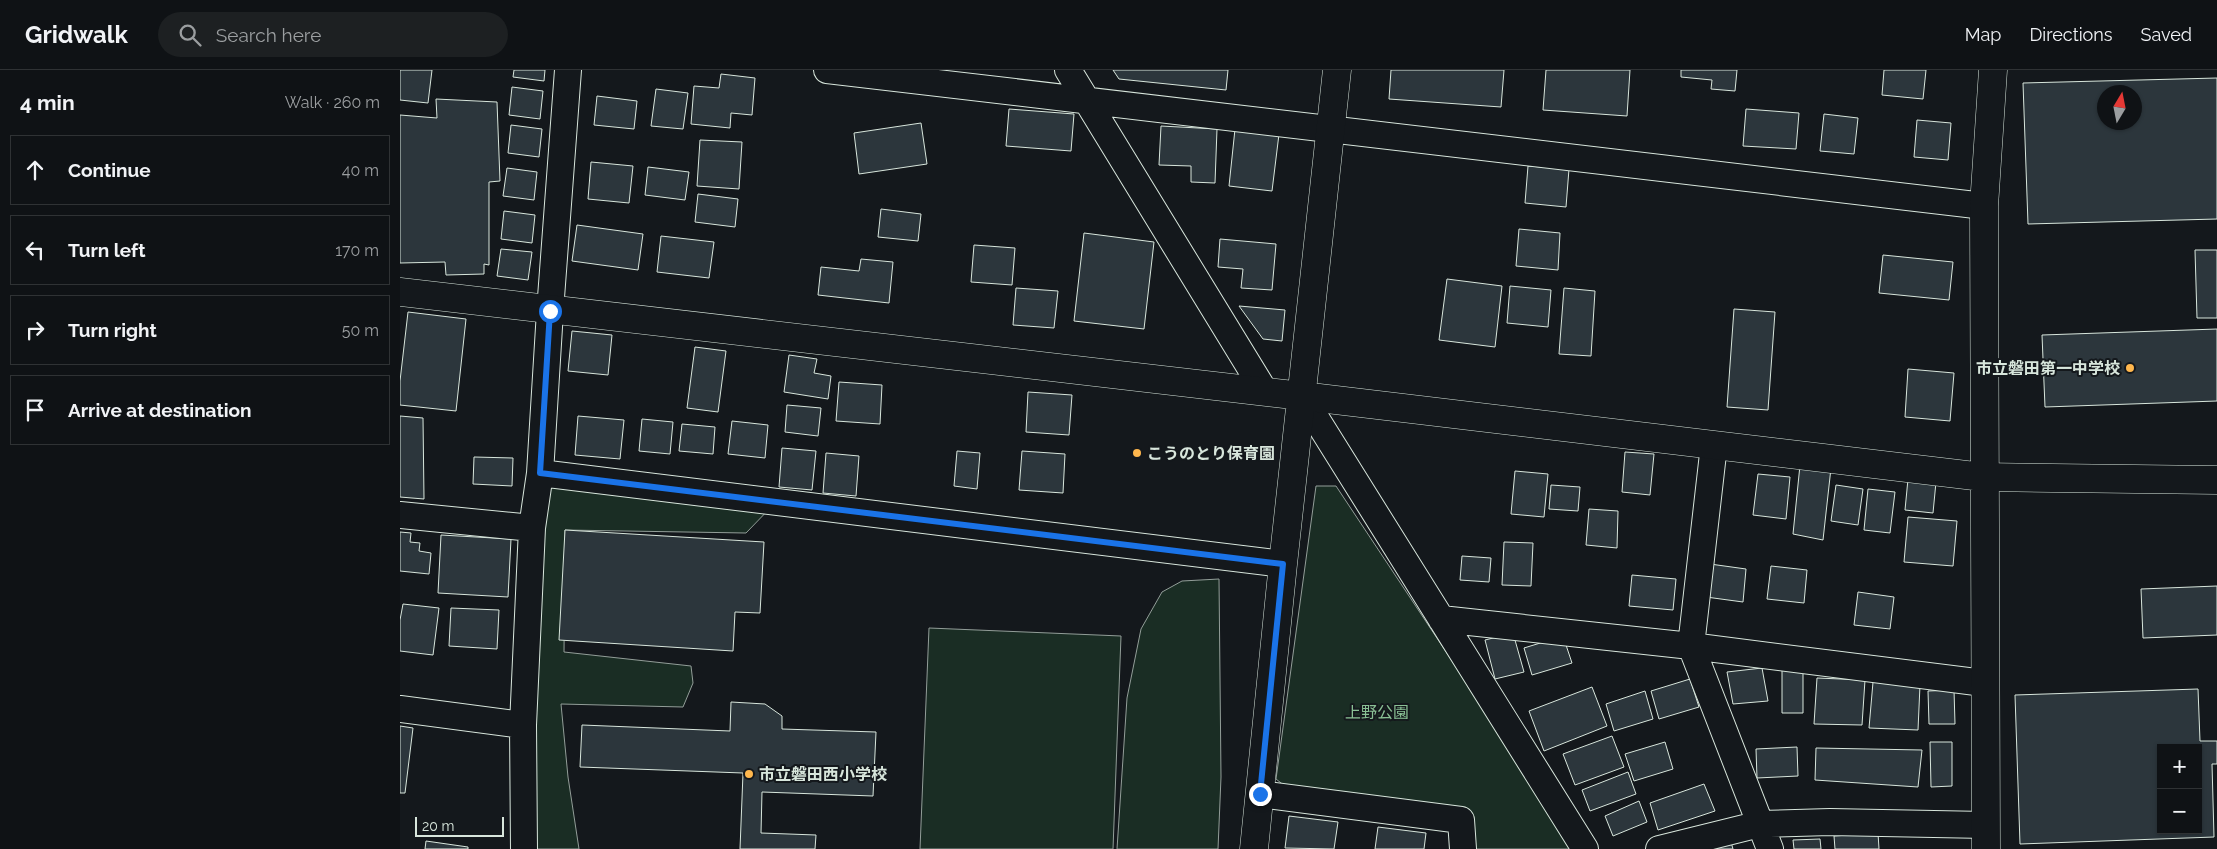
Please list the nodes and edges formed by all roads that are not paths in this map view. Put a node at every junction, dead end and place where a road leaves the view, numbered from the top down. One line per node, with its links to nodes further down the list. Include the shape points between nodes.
1 (568, 70): 10 (street)
2 (827, 70): 6 (street)
3 (1068, 70): 6 (street)
4 (1337, 70): 7 (street)
5 (1993, 70): 8 (street)
6 (1086, 101): 7 (street); 11 (street)
7 (1330, 129): 8 (street); 12 (street)
8 (1984, 206): 15 (street)
9 (400, 292): 10 (street)
10 (550, 311): 11 (street); 14 (street)
11 (1265, 392): 12 (street)
12 (1302, 396): 13 (street); 19 (street); 20 (street)
13 (1714, 445): 15 (street); 21 (street)
14 (540, 473): 18 (street); 19 (street)
15 (1984, 477): 16 (street); 22 (street)
16 (2217, 480)
17 (400, 515): 18 (street)
18 (532, 528): 24 (street)
19 (1283, 564): 25 (street)
20 (1441, 619): 21 (street); 31 (street)
21 (1691, 646): 22 (street); 26 (street)
22 (1984, 683): 27 (street)
23 (400, 709): 24 (street)
24 (523, 725): 28 (street)
25 (1260, 794): 29 (street); 30 (street, via 1461,820)
26 (1760, 824): 27 (street, via 1830,822); 32 (street); 33 (street)
27 (1986, 837)
28 (524, 849)
29 (1254, 849)
30 (1463, 849)
31 (1585, 849)
32 (1659, 849)
33 (1770, 849)

